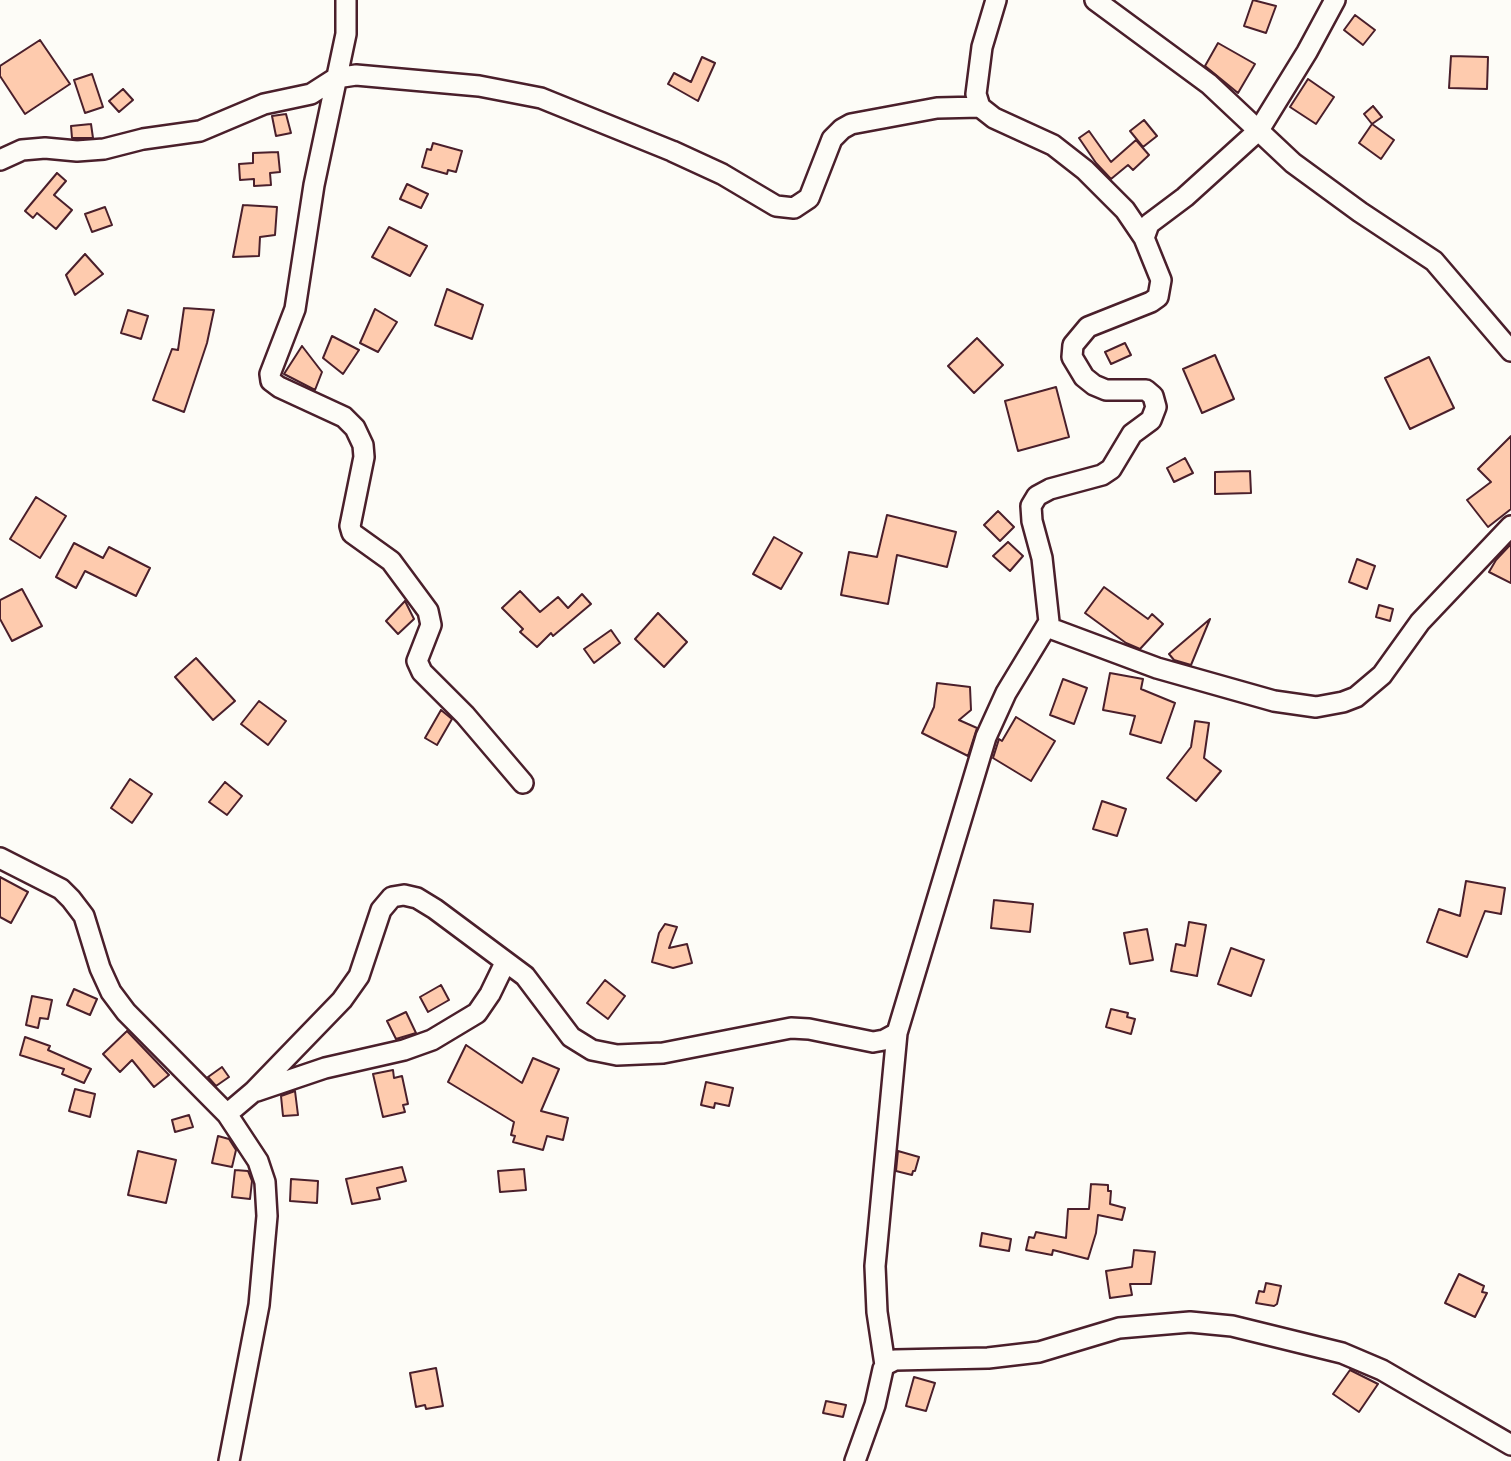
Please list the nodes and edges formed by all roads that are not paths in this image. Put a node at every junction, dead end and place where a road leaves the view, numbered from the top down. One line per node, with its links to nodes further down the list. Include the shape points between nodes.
1 (346, 0): 5 (street, via 346,34)
2 (996, 0): 6 (street, via 982,47 976,94)
3 (1095, 0): 7 (street, via 1209,84)
4 (1335, 0): 7 (street)
5 (336, 78): 6 (street, via 356,75 479,86 541,99 672,151 783,208 794,208 809,198 832,139 851,124 937,108); 8 (street, via 312,94 264,104 200,131 104,149 22,149); 13 (street, via 295,309 271,381 344,417 355,428 364,457 352,533 391,561 428,611 431,625 417,660 422,672)
6 (979, 107): 9 (street, via 1053,145 1086,170 1125,210)
7 (1259, 130): 9 (street, via 1149,224); 10 (street, via 1293,163 1434,261)
8 (0, 160)
9 (1144, 238): 12 (street, via 1161,280 1158,297 1088,327 1073,345 1072,357 1094,385 1106,390 1146,390 1153,396 1155,414 1132,434 1102,475 1051,489 1037,496 1031,506 1046,584)
10 (1511, 351)
11 (1511, 526): 12 (street, via 1419,622 1382,675 1343,702 1316,707 1274,701 1157,668)
12 (1047, 627): 16 (street, via 1006,692 986,737)
13 (523, 783)
14 (0, 858): 18 (street, via 61,889 71,899 84,916 100,968 118,1002)
15 (505, 963): 16 (street, via 525,976 571,1037 610,1054 678,1051 791,1028 873,1042); 17 (street, via 474,1016 432,1040); 17 (street, via 417,898 391,897 376,922 359,976 342,1000)
16 (897, 1033): 19 (street, via 876,1266)
17 (253, 1092): 18 (street)
18 (226, 1114): 21 (street, via 258,1161 265,1182 267,1216 259,1305)
19 (885, 1365): 20 (street, via 895,1360 1039,1352 1119,1328 1205,1322 1342,1353 1382,1370); 22 (street)
20 (1511, 1445)
21 (229, 1461)
22 (855, 1461)

